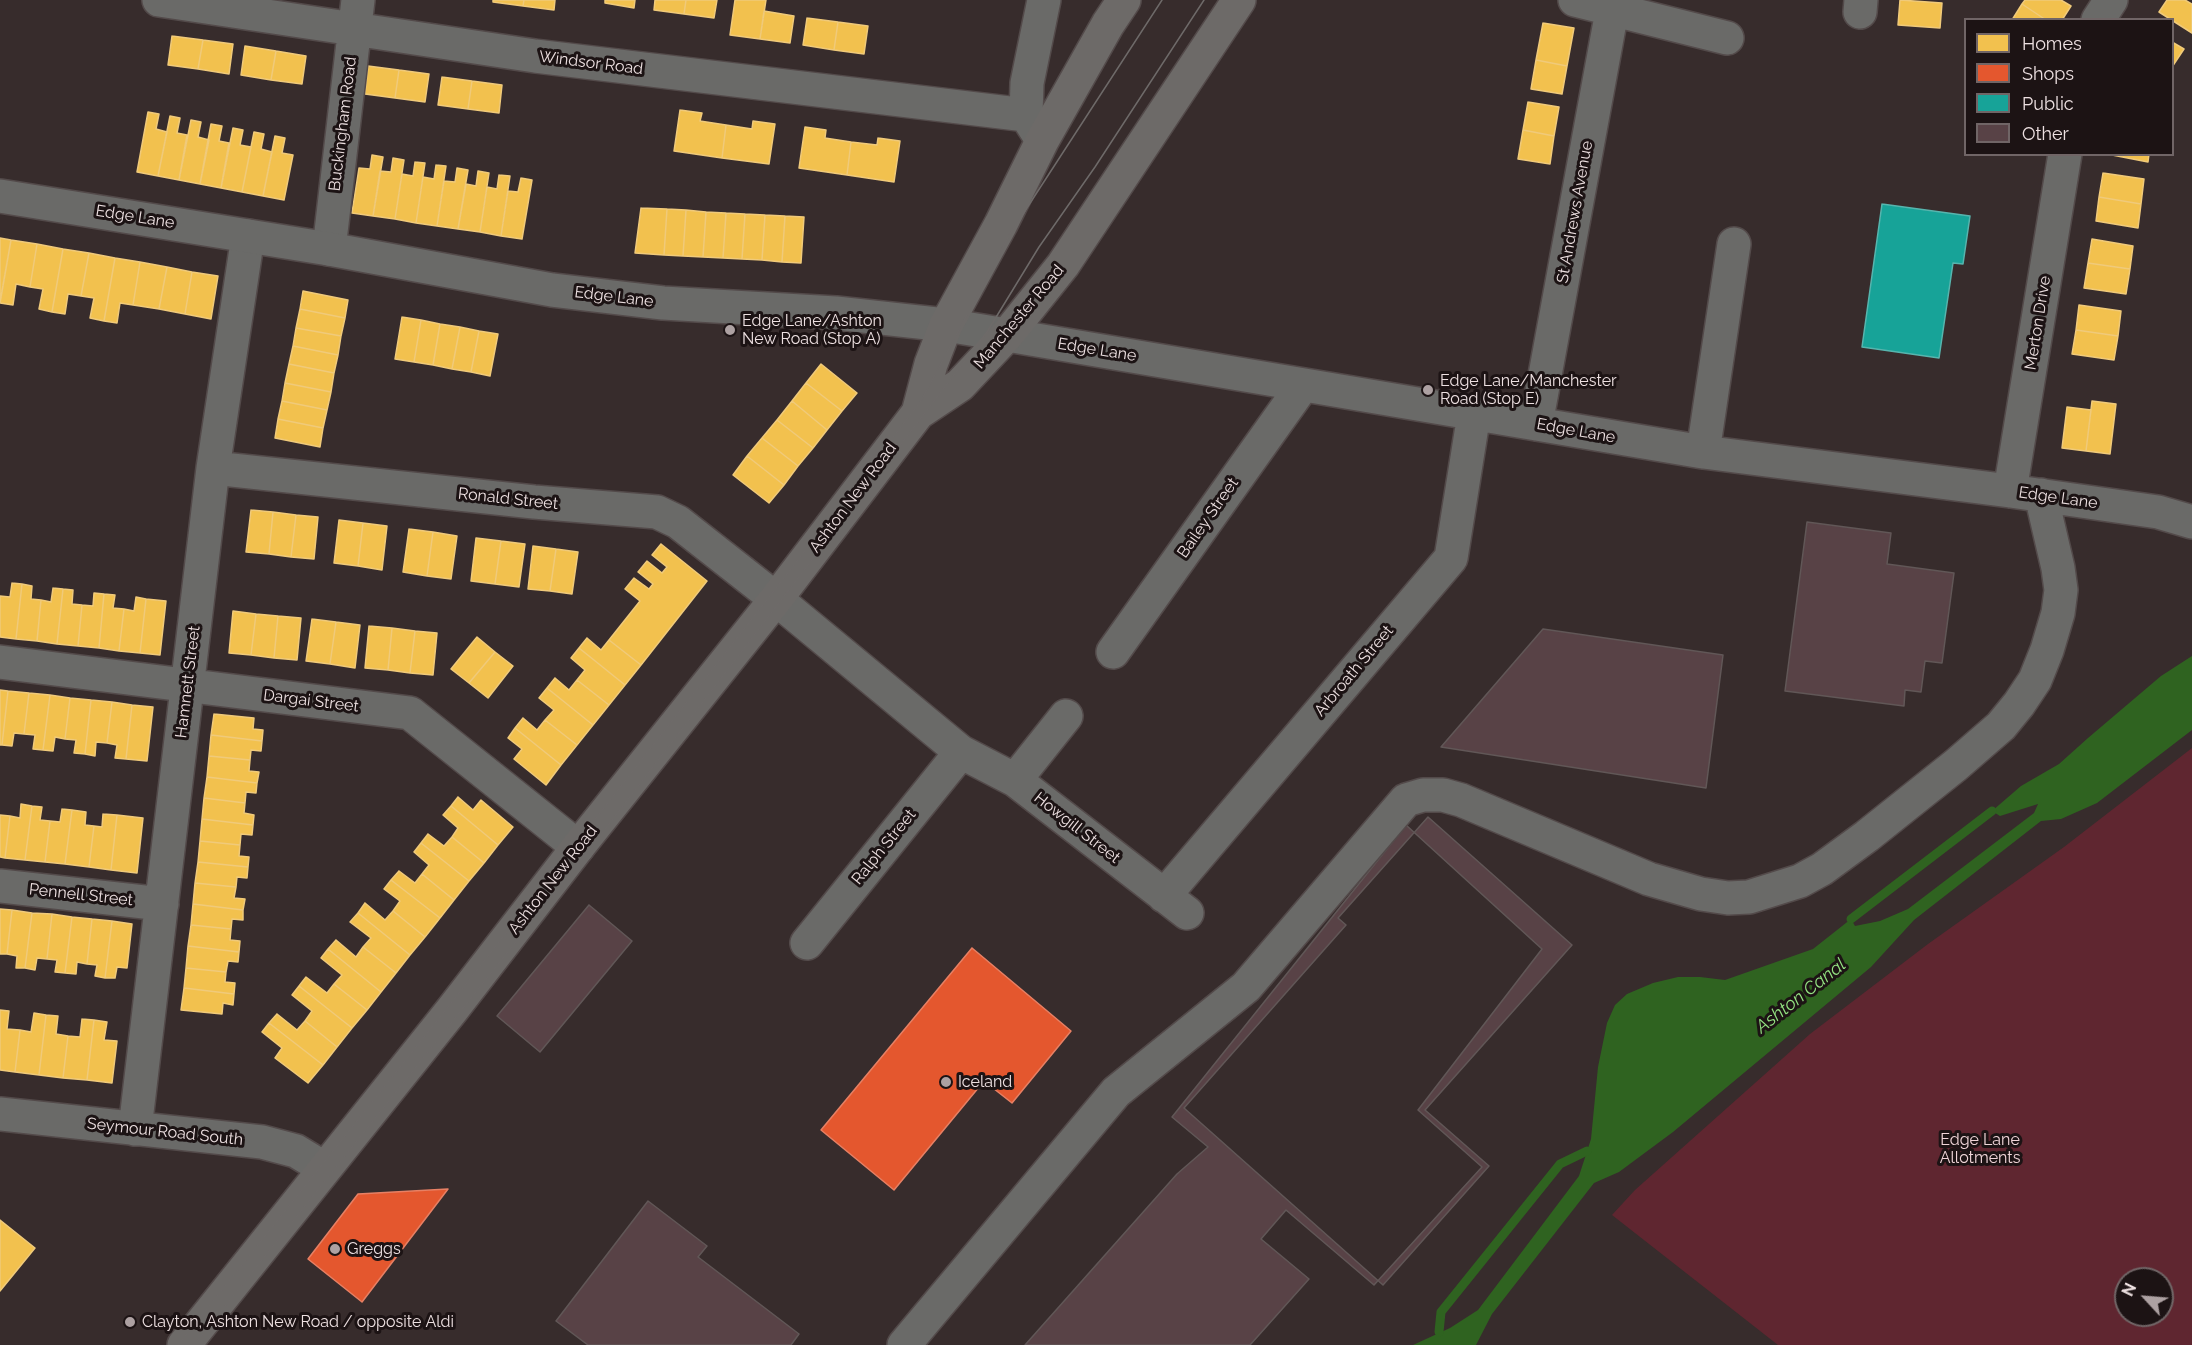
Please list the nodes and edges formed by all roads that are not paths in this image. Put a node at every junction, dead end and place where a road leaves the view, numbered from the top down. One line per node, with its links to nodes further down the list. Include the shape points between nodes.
1 (159, 0): 8 (street, Windsor Road)
2 (1044, 0): 11 (street, via 1030,60)
3 (1124, 0): 11 (main road)
4 (1239, 0): 18 (main road, Manchester Road, via 1063,265)
5 (1575, 0): 7 (street)
6 (2111, 0): 9 (street)
7 (1614, 4): 10 (street); 22 (street, St Andrews Avenue)
8 (357, 14): 11 (street, Windsor Road, via 535,56 970,109); 16 (street, Buckingham Road)
9 (2099, 18)
10 (1727, 38)
11 (1034, 128): 17 (main road, via 1001,224)
12 (2065, 156): 25 (street, Merton Drive)
13 (0, 196): 14 (street, Edge Lane)
14 (248, 236): 16 (street, Edge Lane); 24 (street, Hamnett Street)
15 (1734, 244): 23 (street)
16 (329, 249): 17 (street, Edge Lane, via 552,290 663,303)
17 (946, 325): 18 (street, Edge Lane); 20 (main road)
18 (1007, 335): 19 (street, Edge Lane); 20 (main road, Manchester Road, via 960,385)
19 (1303, 385): 21 (street, Edge Lane); 28 (street, Bailey Street)
20 (918, 413): 27 (main road, Ashton New Road)
21 (1474, 414): 22 (street, Edge Lane); 37 (street, Arbroath Street, via 1450,558)
22 (1536, 424): 23 (street, Edge Lane)
23 (1703, 452): 25 (street, Edge Lane)
24 (213, 468): 27 (street, Ronald Street, via 657,513 678,522); 30 (street, Hamnett Street)
25 (2026, 493): 26 (street, Edge Lane, via 2158,512); 43 (street, via 2058,568 2061,590 2058,613 2035,681 2001,726 1867,836 1800,880 1749,897 1728,898 1649,879 1461,800 1443,795 1406,800 1246,987 1116,1092)
26 (2192, 522)
27 (776, 599): 32 (street, Ronald Street); 34 (main road, Ashton New Road)
28 (1113, 652)
29 (0, 662): 30 (street, Dargai Street)
30 (187, 685): 34 (street, Dargai Street, via 410,713); 36 (street, Hamnett Street)
31 (1066, 716): 33 (street)
32 (961, 752): 33 (street, Howgill Street); 38 (street, Ralph Street)
33 (1015, 780): 37 (street, Howgill Street)
34 (578, 847): 41 (main road, Ashton New Road)
35 (0, 886): 36 (street, Pennell Street)
36 (162, 904): 40 (street, Hamnett Street)
37 (1175, 904)
38 (807, 943)
39 (0, 1114): 40 (street, Seymour Road South)
40 (135, 1129): 41 (street, Seymour Road South, via 262,1142 296,1151)
41 (324, 1168): 42 (main road, Ashton New Road)
42 (184, 1345)
43 (904, 1345)

